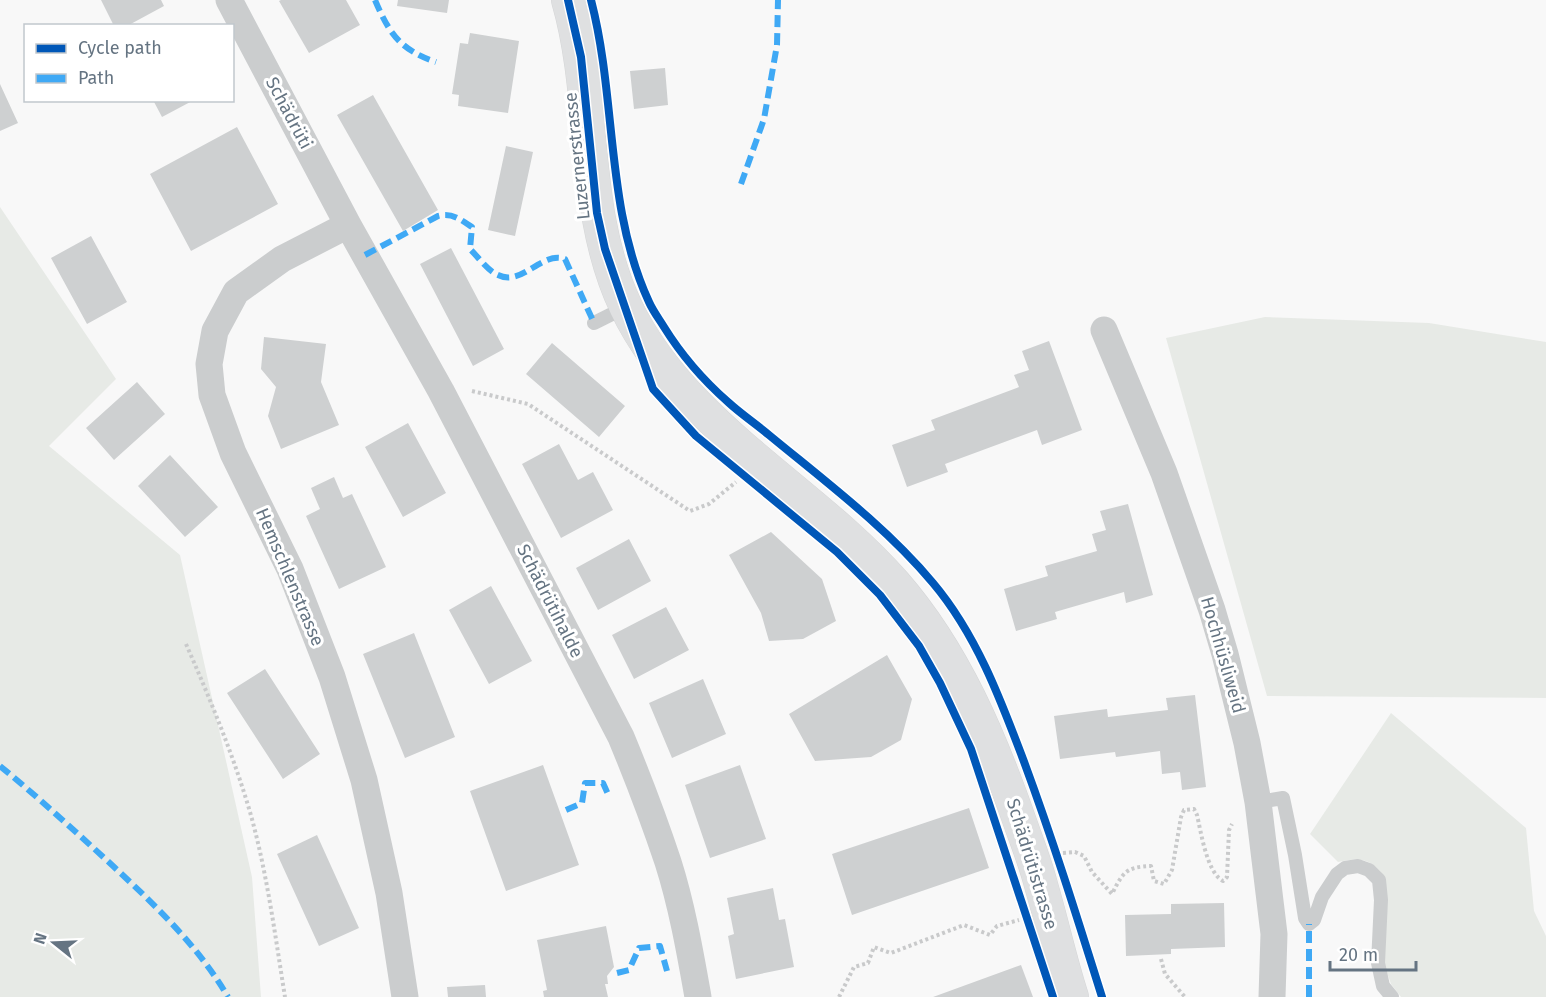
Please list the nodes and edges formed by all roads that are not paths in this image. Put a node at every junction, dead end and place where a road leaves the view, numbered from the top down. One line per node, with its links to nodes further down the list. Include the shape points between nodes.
1 (229, 0): 3 (street, Schädrüti)
2 (568, 0): 4 (main road, Luzernerstrasse, via 585,82 597,213 604,249)
3 (348, 225): 9 (street, Hemschlenstrasse, via 282,259 236,292 215,331 210,364 212,395 233,453 290,569 332,677 364,780 389,893); 10 (street, Schädrütihalde, via 441,391 621,737 669,863)
4 (626, 307): 5 (lane); 7 (main road, Luzernerstrasse, via 658,358 694,401 895,584 956,672)
5 (594, 323)
6 (1104, 330): 8 (street, Hochhüsliweid, via 1164,473 1212,610 1247,743)
7 (986, 734): 11 (main road, Schädrütistrasse, via 1041,885)
8 (1258, 802): 12 (street, Hochhüsliweid, via 1274,934); 13 (lane, via 1283,798 1305,918 1310,924 1322,897 1345,868 1358,866 1369,870 1378,880 1378,963 1383,986)
9 (405, 997)
10 (698, 997)
11 (1072, 997)
12 (1272, 997)
13 (1392, 997)

